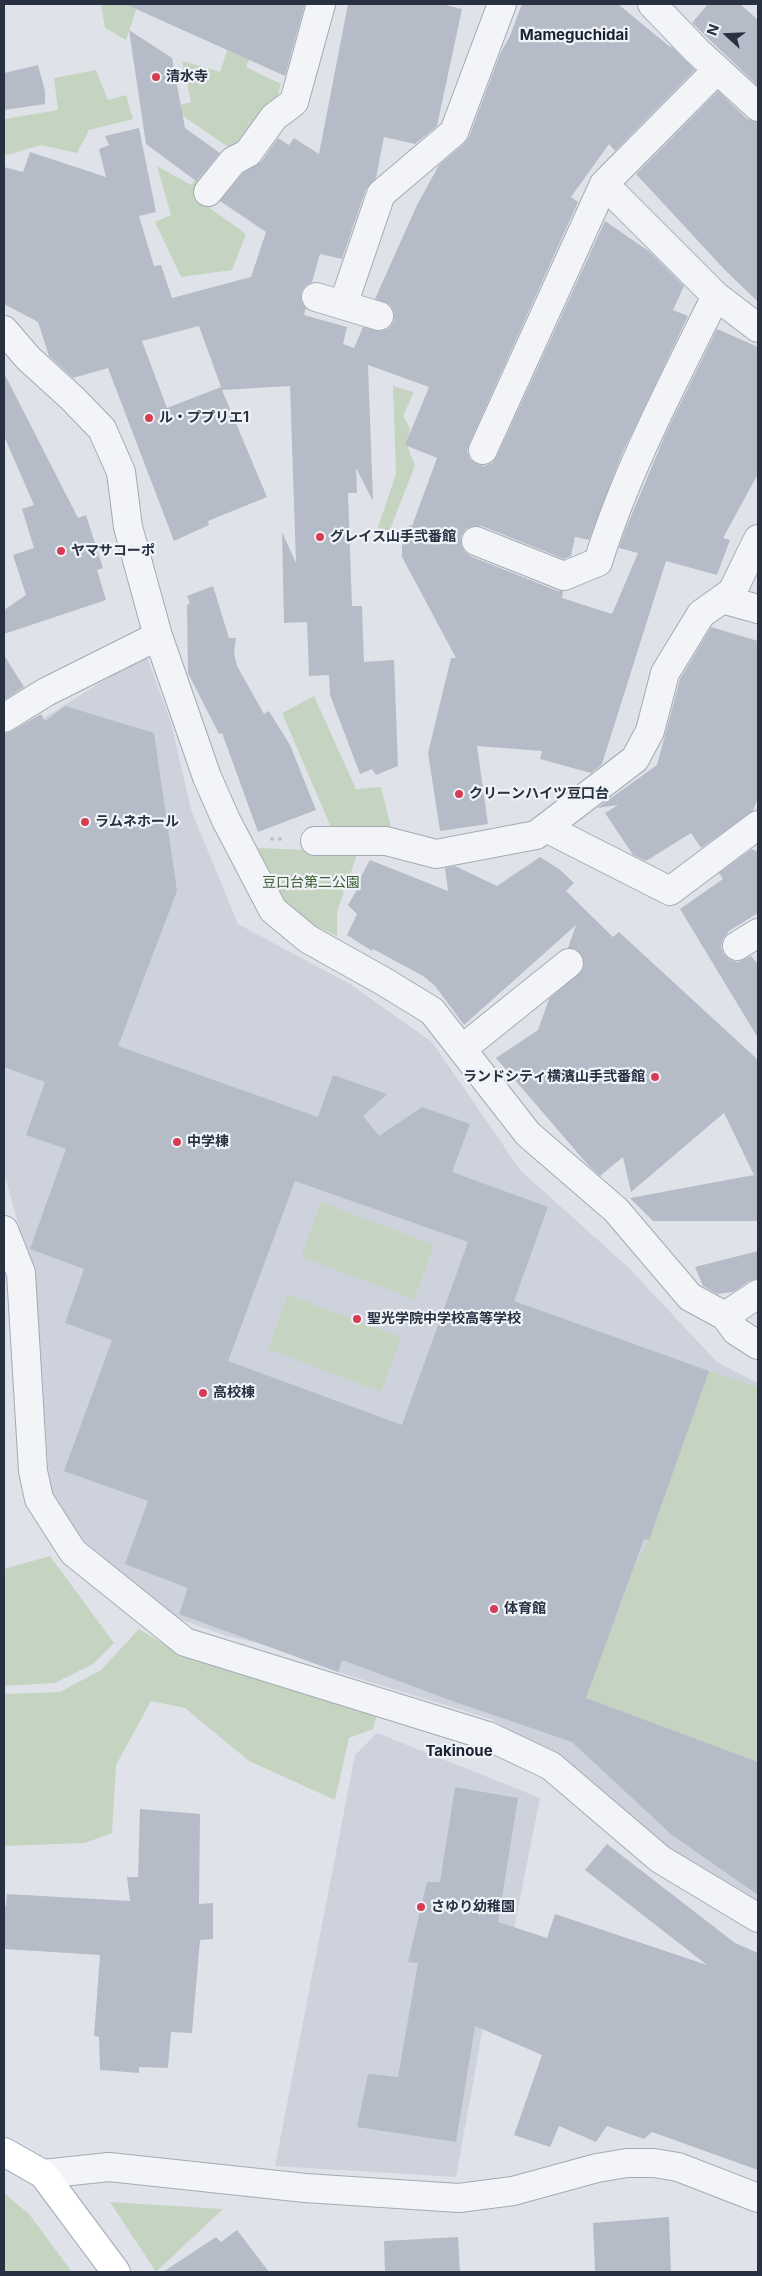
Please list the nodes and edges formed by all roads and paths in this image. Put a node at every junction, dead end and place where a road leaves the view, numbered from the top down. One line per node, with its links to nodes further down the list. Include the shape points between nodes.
1 (321, 4): 7 (street, via 294,102 274,117 248,152 233,161)
2 (502, 4): 10 (street, via 454,132 381,194)
3 (652, 4): 4 (street)
4 (717, 70): 5 (street); 6 (street)
5 (758, 107)
6 (604, 184): 8 (street); 14 (street)
7 (208, 192)
8 (716, 296): 12 (street); 16 (street, via 634,465 598,562 564,576)
9 (316, 297): 10 (street)
10 (343, 305): 11 (street)
11 (379, 316)
12 (758, 328)
13 (4, 330): 19 (street, via 28,358 102,429 121,472 128,527)
14 (484, 450)
15 (758, 539): 17 (street, via 732,592)
16 (476, 541)
17 (722, 599): 18 (street); 22 (street, via 701,614 665,673 650,731 635,759)
18 (758, 609)
19 (158, 636): 20 (street, via 46,692); 23 (street, via 207,777)
20 (4, 718)
21 (758, 825): 22 (street, via 670,891)
22 (546, 828): 24 (street, via 536,835 436,854 386,840)
23 (235, 837): 24 (path); 26 (street, via 272,910 308,938 432,1011)
24 (315, 841)
25 (570, 963): 26 (street)
26 (462, 1049): 29 (street, via 528,1134 616,1210 690,1297)
27 (4, 1230): 31 (street, via 21,1272 33,1471 39,1499 74,1552 185,1642 488,1736 551,1766 660,1859)
28 (758, 1294): 29 (street)
29 (726, 1316): 30 (street, via 736,1331)
30 (758, 1345)
31 (758, 1918)
32 (4, 2152): 33 (main road)
33 (43, 2174): 34 (street, via 109,2167 304,2188 459,2198 513,2191 597,2168 654,2163 678,2167); 35 (main road)
34 (758, 2198)
35 (116, 2272)

